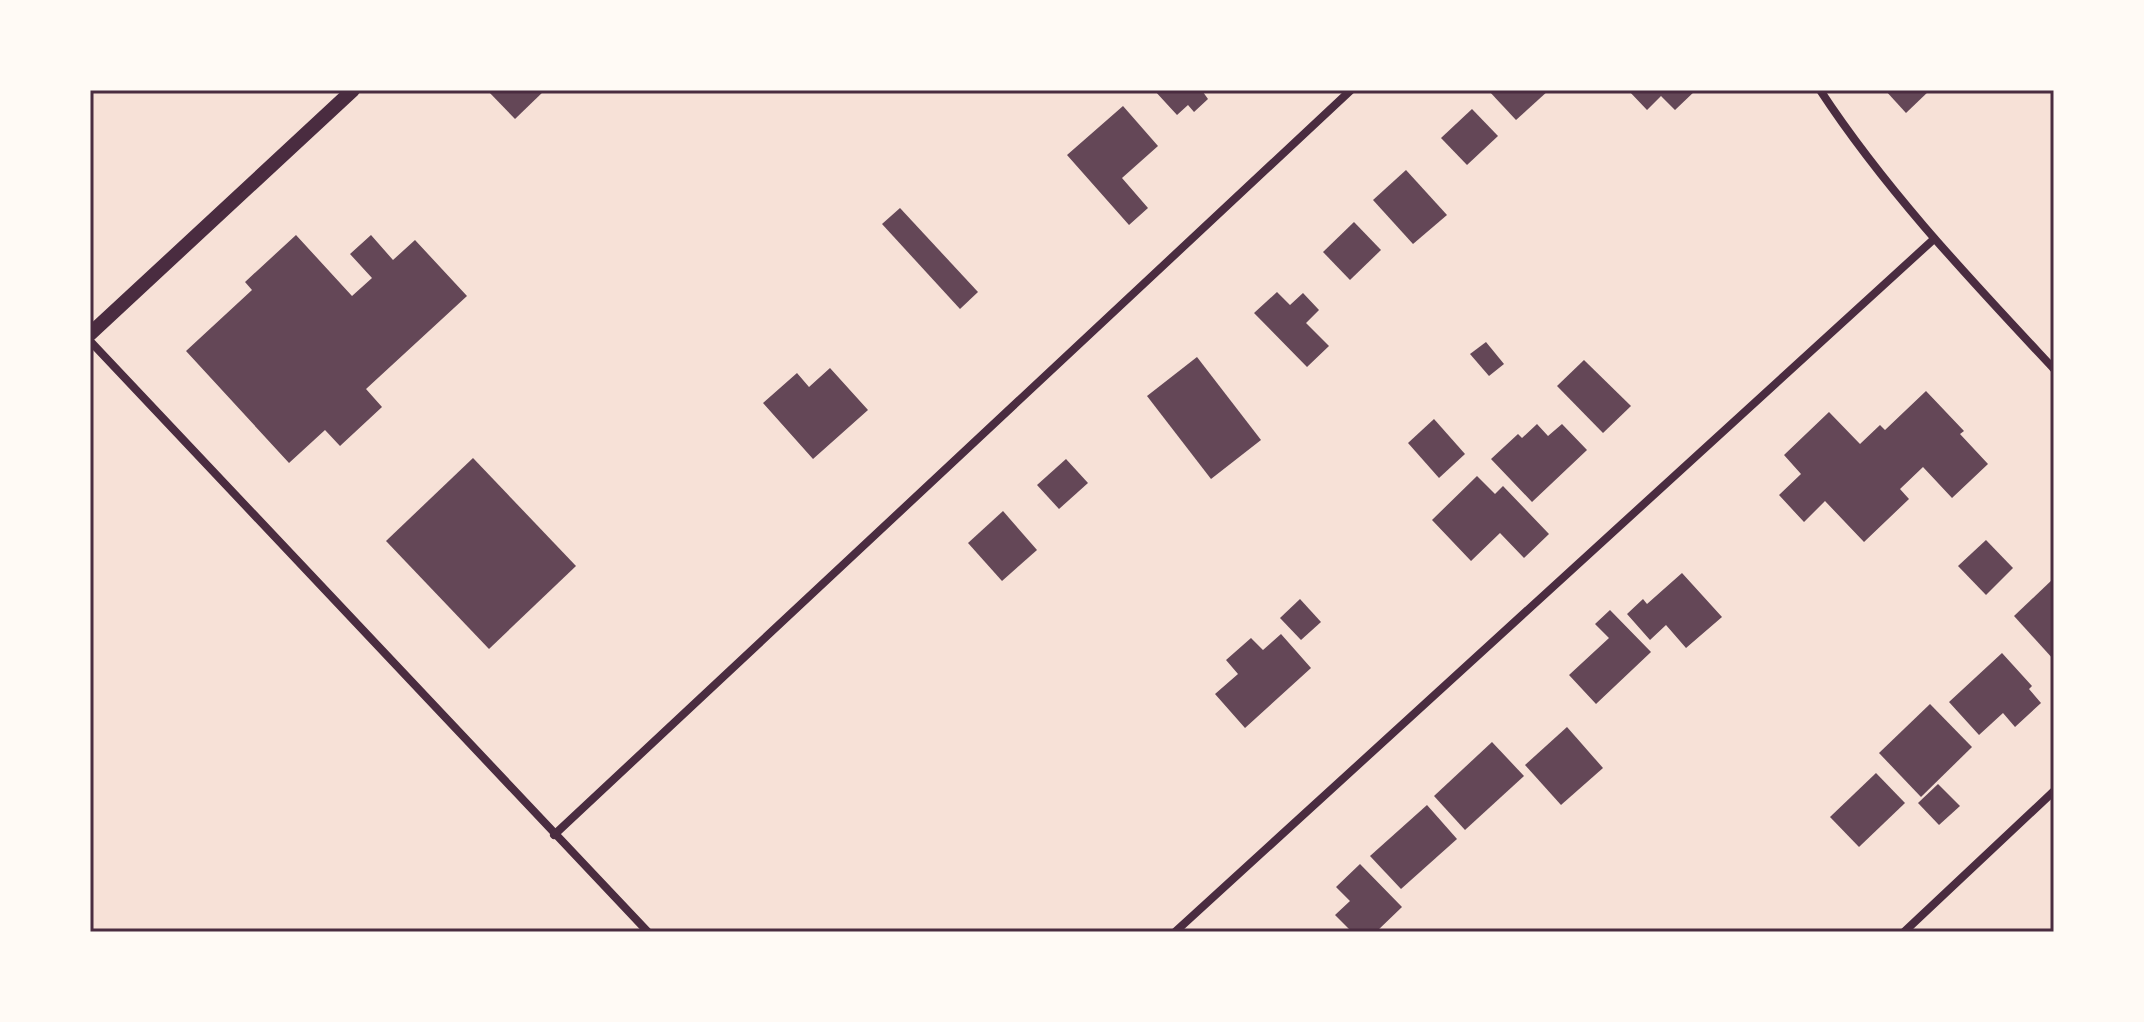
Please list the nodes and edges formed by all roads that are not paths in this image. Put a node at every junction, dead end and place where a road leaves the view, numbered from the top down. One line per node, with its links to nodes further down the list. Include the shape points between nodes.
1 (353, 90): 5 (street)
2 (1351, 90): 9 (street)
3 (1820, 90): 4 (street, via 1856,145)
4 (1934, 239): 7 (street); 11 (street)
5 (90, 334)
6 (90, 341): 9 (street)
7 (2054, 369)
8 (2054, 791): 12 (street)
9 (554, 835): 10 (street)
10 (648, 932)
11 (1175, 932)
12 (1904, 932)

